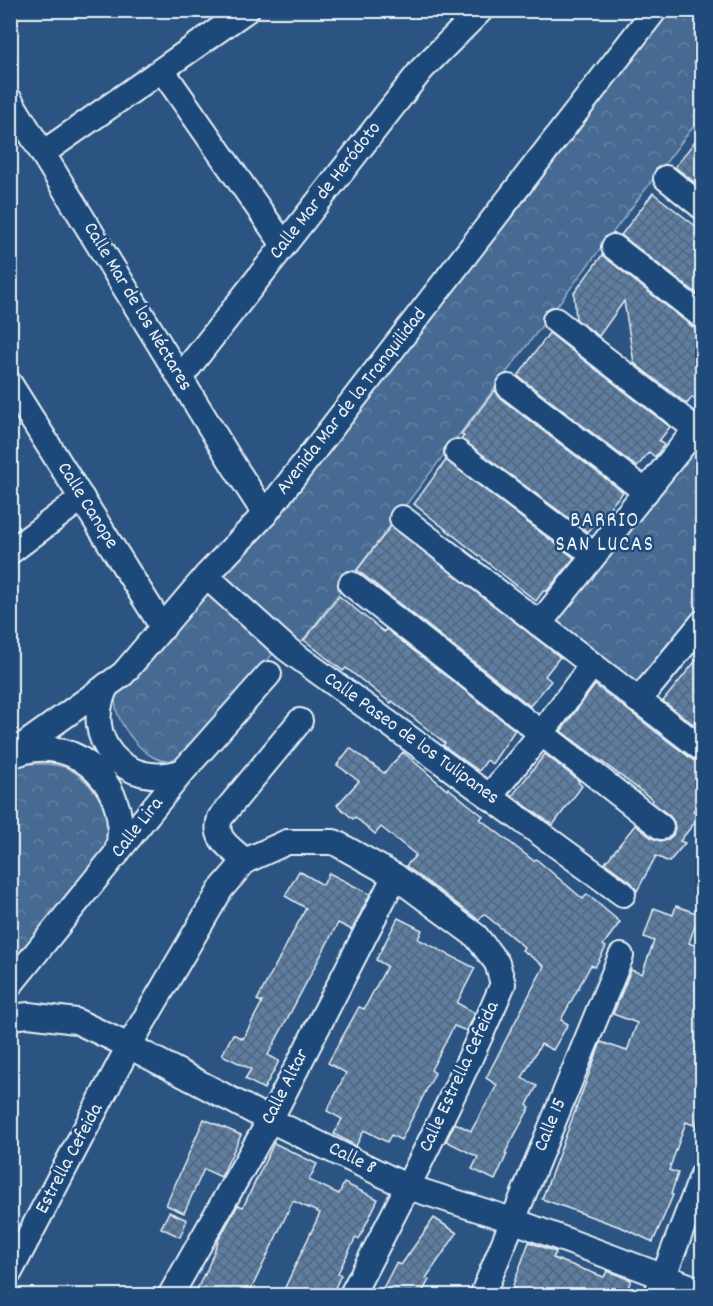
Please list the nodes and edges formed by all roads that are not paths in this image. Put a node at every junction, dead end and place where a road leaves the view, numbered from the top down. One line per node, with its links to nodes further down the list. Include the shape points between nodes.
1 (247, 10): 4 (street)
2 (481, 10): 9 (street, Calle Mar de Heródoto, via 422,69)
3 (655, 10): 20 (street, Avenida Mar de la Tranquilidad)
4 (162, 70): 6 (street); 9 (street)
5 (10, 100): 6 (street, Calle Mar de los Néctares)
6 (43, 153): 13 (street, Calle Mar de los Néctares)
7 (666, 178): 8 (street)
8 (702, 207)
9 (284, 245): 13 (street, Calle Mar de Heródoto)
10 (614, 247): 11 (street)
11 (702, 316)
12 (555, 320): 16 (street)
13 (180, 378): 20 (street, Calle Mar de los Néctares)
14 (10, 384): 19 (street, Calle Canope)
15 (510, 387): 18 (street)
16 (699, 432): 18 (street)
17 (457, 452): 23 (street)
18 (646, 492): 23 (street)
19 (82, 498): 22 (street); 27 (street, Calle Canope)
20 (266, 514): 24 (street, Avenida Mar de la Tranquilidad)
21 (402, 518): 26 (street)
22 (10, 552)
23 (594, 555): 26 (street)
24 (206, 576): 27 (street, Avenida Mar de la Tranquilidad); 38 (street, Calle Paseo de los Tulipanes, via 287,649)
25 (351, 584): 34 (street)
26 (539, 624): 29 (street)
27 (163, 628): 31 (street, Avenida Mar de la Tranquilidad, via 123,674)
28 (699, 634): 32 (street)
29 (592, 665): 32 (street); 34 (street)
30 (269, 674): 37 (street, Calle Lira)
31 (107, 685): 36 (street, Avenida Mar de la Tranquilidad); 37 (street, via 101,696 98,720 111,754 132,771 144,775 170,776)
32 (638, 701): 35 (street)
33 (300, 721): 41 (street, via 220,818 216,828 219,836)
34 (541, 734): 38 (street); 39 (street)
35 (702, 750)
36 (10, 755): 40 (street, via 34,749 61,751 97,771 112,792 119,811 121,831)
37 (183, 771): 40 (street, Calle Lira)
38 (489, 797): 43 (street, Calle Paseo de los Tulipanes)
39 (661, 827)
40 (115, 857): 45 (street, Calle Lira)
41 (245, 861): 42 (street, Calle Estrella Cefeida, via 287,842 334,842); 47 (street, Calle Estrella Cefeida, via 221,889)
42 (395, 876): 48 (street, Calle Altar); 50 (street, Calle Estrella Cefeida, via 476,936 497,963 503,984)
43 (623, 894)
44 (621, 956): 51 (street, Calle 15)
45 (10, 985)
46 (10, 1017): 47 (street, Calle 8, via 29,1015 76,1021)
47 (129, 1046): 48 (street, Calle 8); 52 (street, Estrella Cefeida)
48 (270, 1120): 50 (street, Calle 8); 55 (street, Calle Altar)
49 (702, 1176): 53 (street)
50 (408, 1187): 51 (street, Calle 8); 56 (street, Calle Estrella Cefeida)
51 (512, 1220): 53 (street, Calle 8); 57 (street, Calle 15)
52 (10, 1272)
53 (660, 1286): 54 (street, Calle 8)
54 (702, 1291)
55 (170, 1296)
56 (351, 1296)
57 (482, 1296)

